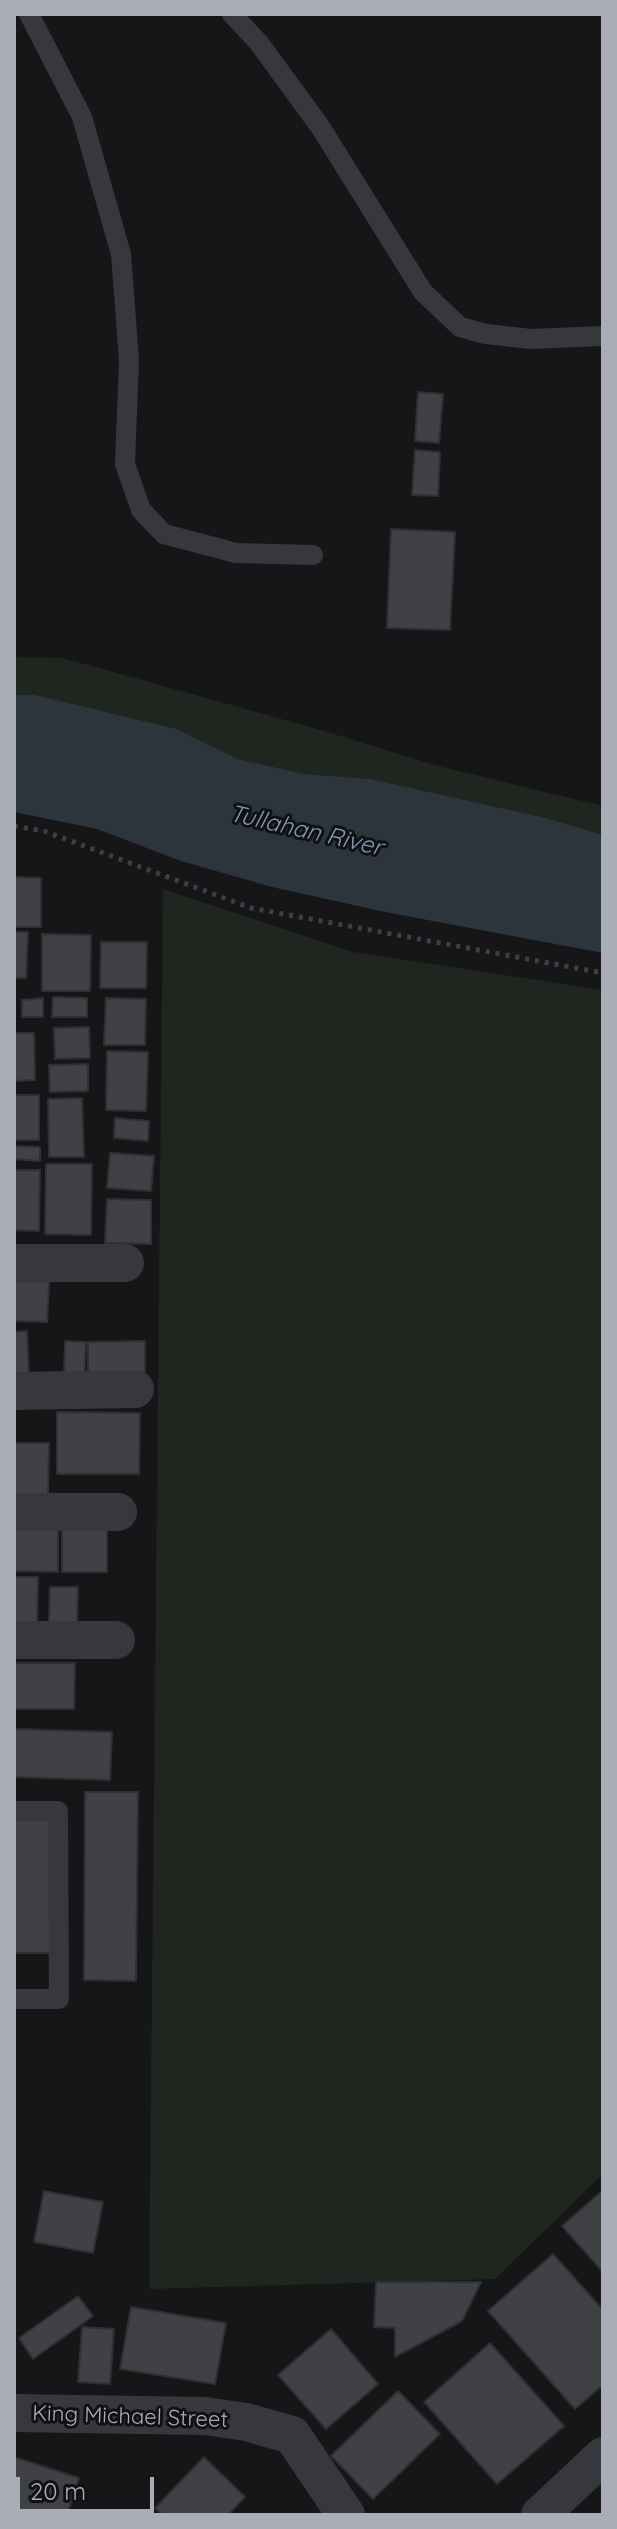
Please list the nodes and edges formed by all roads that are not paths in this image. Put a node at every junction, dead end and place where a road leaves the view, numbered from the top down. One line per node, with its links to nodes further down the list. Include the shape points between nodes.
1 (29, 14): 4 (lane, via 82,117 121,254 129,360 125,464 141,510 164,534 236,553)
2 (232, 14): 3 (lane, via 321,128 423,292 460,327 531,339)
3 (603, 336)
4 (313, 555)
5 (14, 1263): 6 (street)
6 (125, 1263)
7 (135, 1389): 8 (street)
8 (14, 1391)
9 (14, 1512): 10 (street)
10 (118, 1512)
11 (14, 1640): 12 (street)
12 (116, 1640)
13 (14, 1811): 14 (lane, via 58,1811 59,1999)
14 (14, 1999)
15 (14, 2413): 17 (street, King Michael Street, via 205,2416 292,2435)
16 (603, 2456): 18 (street)
17 (346, 2515)
18 (540, 2515)

